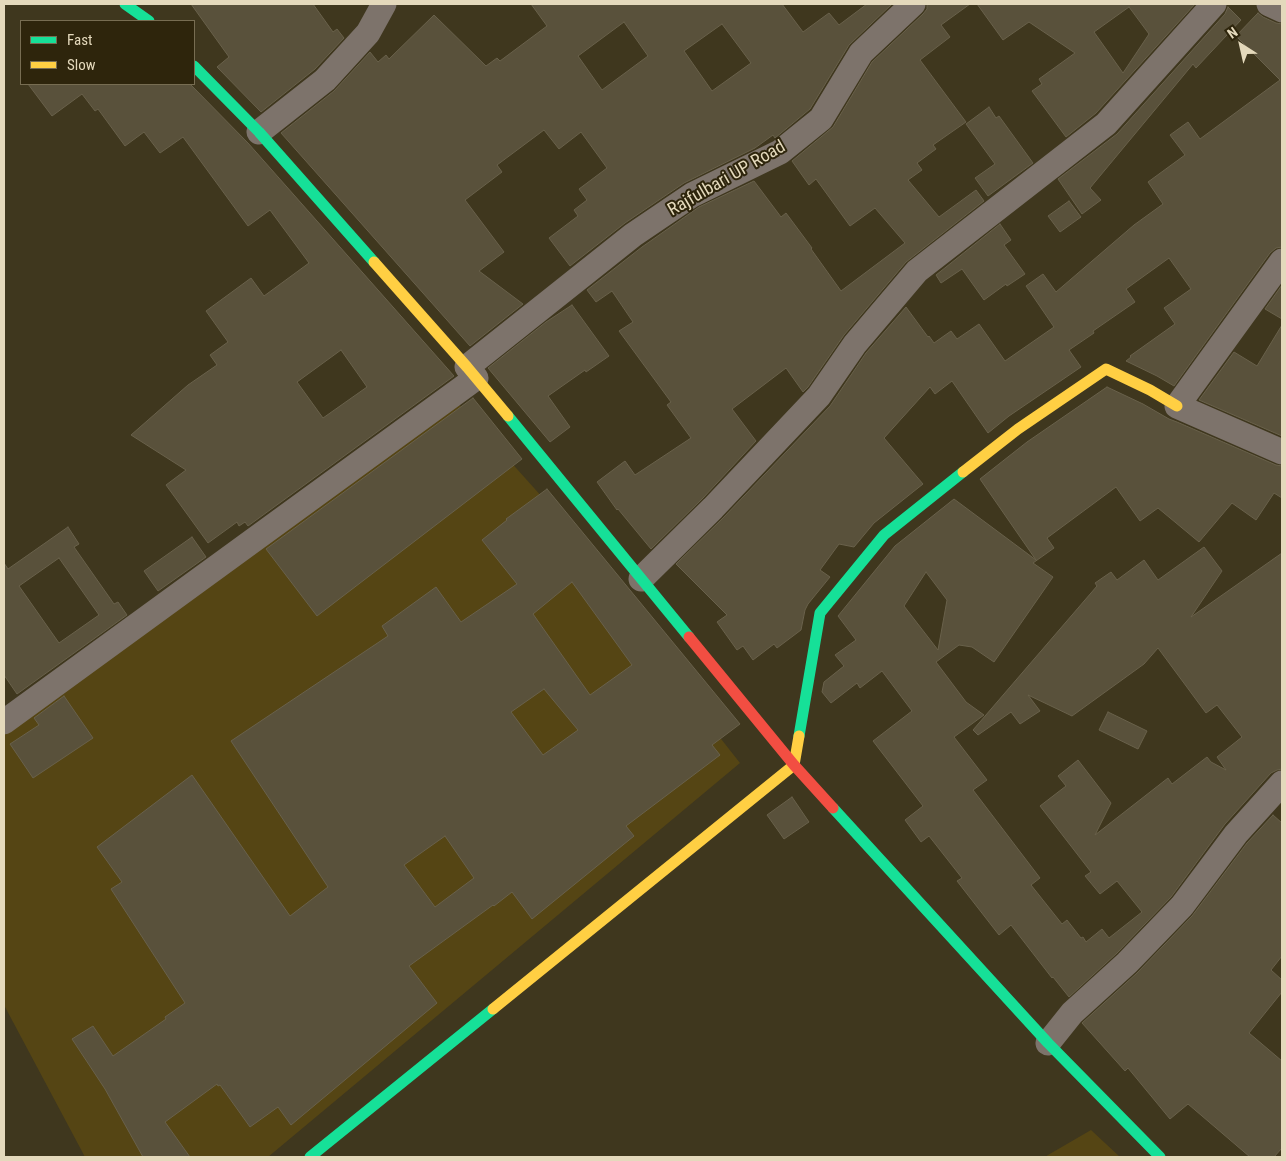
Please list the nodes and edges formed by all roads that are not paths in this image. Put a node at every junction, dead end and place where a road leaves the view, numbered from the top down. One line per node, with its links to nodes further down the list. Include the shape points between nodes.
1 (126, 4): 7 (street)
2 (384, 4): 9 (street, via 368,33 325,80)
3 (913, 4): 11 (street, Rajfulbari UP Road, via 862,53 821,119 780,152 692,195 633,236)
4 (1214, 4): 14 (street, via 1106,124 917,271 855,344 819,396)
5 (1269, 4): 6 (street)
6 (1282, 10)
7 (149, 15)
8 (195, 67): 9 (street)
9 (259, 132): 11 (street)
10 (1282, 262): 12 (street)
11 (471, 372): 14 (street); 15 (street, Rajfulbari UP Road)
12 (1177, 406): 13 (street); 16 (street, via 1106,369 1018,429 884,535 820,613)
13 (1282, 452)
14 (641, 579): 16 (street)
15 (4, 722)
16 (794, 765): 18 (street); 19 (street)
17 (1282, 783): 18 (street, via 1236,834 1182,906 1127,963 1072,1012)
18 (1048, 1043): 20 (street)
19 (310, 1157)
20 (1160, 1157)

